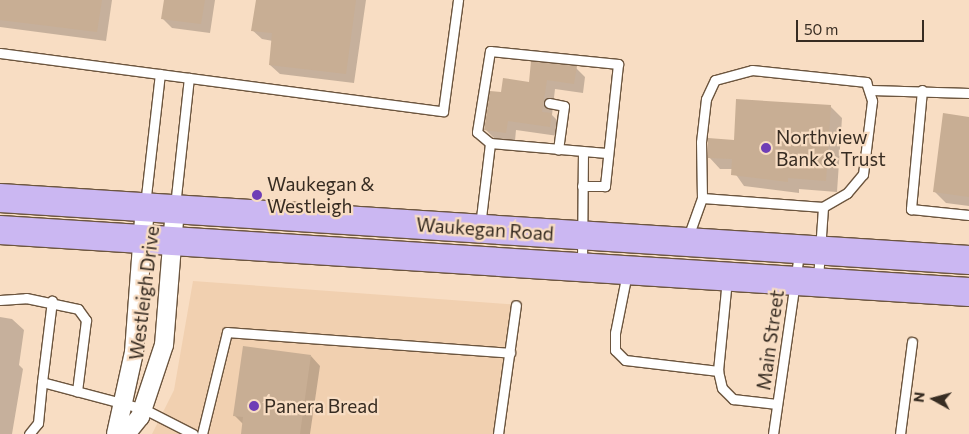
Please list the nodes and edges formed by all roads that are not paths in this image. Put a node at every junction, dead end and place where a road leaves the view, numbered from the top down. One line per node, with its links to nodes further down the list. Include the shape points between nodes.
1 (458, 0): 4 (lane, via 442,111)
2 (0, 53): 3 (lane)
3 (160, 74): 4 (lane); 16 (lane)
4 (189, 78): 18 (lane)
5 (871, 90): 6 (lane); 15 (lane, via 856,78 752,70 714,80 706,99 701,142); 17 (lane, via 863,174 847,193)
6 (922, 90): 7 (lane); 19 (lane, via 910,209)
7 (969, 93)
8 (549, 104): 10 (lane, via 564,106)
9 (490, 143): 10 (lane); 12 (lane, via 479,137 477,121 488,55 498,49 618,64); 20 (lane)
10 (558, 150): 11 (lane)
11 (584, 152): 12 (lane); 13 (lane)
12 (607, 153): 13 (lane, via 606,186)
13 (582, 186): 22 (lane)
14 (0, 198): 16 (main road, Waukegan Road)
15 (702, 198): 17 (lane); 24 (lane)
16 (145, 207): 18 (main road, Waukegan Road); 23 (street, Westleigh Drive)
17 (822, 207): 26 (lane)
18 (175, 209): 20 (main road, Waukegan Road); 25 (street, Westleigh Drive)
19 (969, 215)
20 (480, 229): 22 (main road, Waukegan Road)
21 (0, 230): 23 (main road, Waukegan Road)
22 (574, 234): 24 (main road, Waukegan Road); 28 (main road)
23 (144, 239): 25 (main road, Waukegan Road); 41 (street, Westleigh Drive)
24 (686, 241): 26 (main road, Waukegan Road)
25 (172, 242): 28 (main road, Waukegan Road); 43 (street, Westleigh Drive, via 164,345)
26 (810, 251): 27 (main road, Waukegan Road); 31 (lane, Main Street); 31 (lane)
27 (969, 260)
28 (573, 267): 29 (main road, Waukegan Road)
29 (627, 270): 30 (main road, Waukegan Road); 38 (lane, via 615,350 625,360)
30 (727, 276): 31 (main road, Waukegan Road); 38 (lane)
31 (807, 282): 32 (main road, Waukegan Road); 42 (lane, Main Street)
32 (969, 292)
33 (0, 300): 34 (lane)
34 (52, 302): 39 (lane); 40 (lane, via 78,309 86,320)
35 (516, 305): 37 (lane)
36 (912, 342): 51 (lane)
37 (510, 353): 48 (lane, via 227,332); 49 (lane)
38 (718, 371): 42 (lane, via 722,388 733,399)
39 (42, 382): 40 (lane); 44 (lane, via 38,423)
40 (77, 391): 41 (lane)
41 (124, 404): 43 (lane); 45 (street, Westleigh Drive)
42 (777, 404): 50 (lane, Main Street)
43 (144, 409): 46 (street, Westleigh Drive); 47 (lane)
44 (29, 434)
45 (116, 434)
46 (126, 434)
47 (193, 434)
48 (202, 434)
49 (498, 434)
50 (773, 434)
51 (900, 434)

